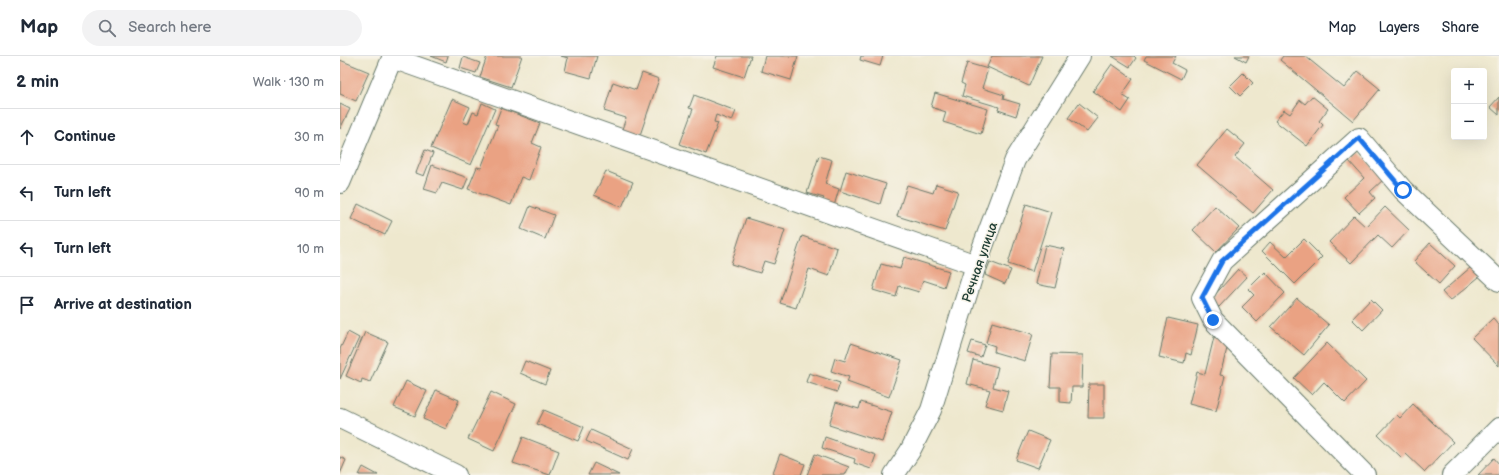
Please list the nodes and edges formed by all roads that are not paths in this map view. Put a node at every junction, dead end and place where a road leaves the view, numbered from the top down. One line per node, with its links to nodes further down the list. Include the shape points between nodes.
1 (1080, 56): 4 (street, Речная улица, via 1015,160)
2 (393, 57): 3 (street); 4 (street)
3 (340, 183)
4 (976, 265): 9 (street, Речная улица, via 930,410 910,451)
5 (1499, 281): 10 (street, via 1403,190 1359,138 1222,261 1202,298 1213,320)
6 (340, 418): 8 (street)
7 (1499, 428): 11 (street)
8 (456, 475)
9 (894, 475)
10 (1365, 475)
11 (1452, 475)

